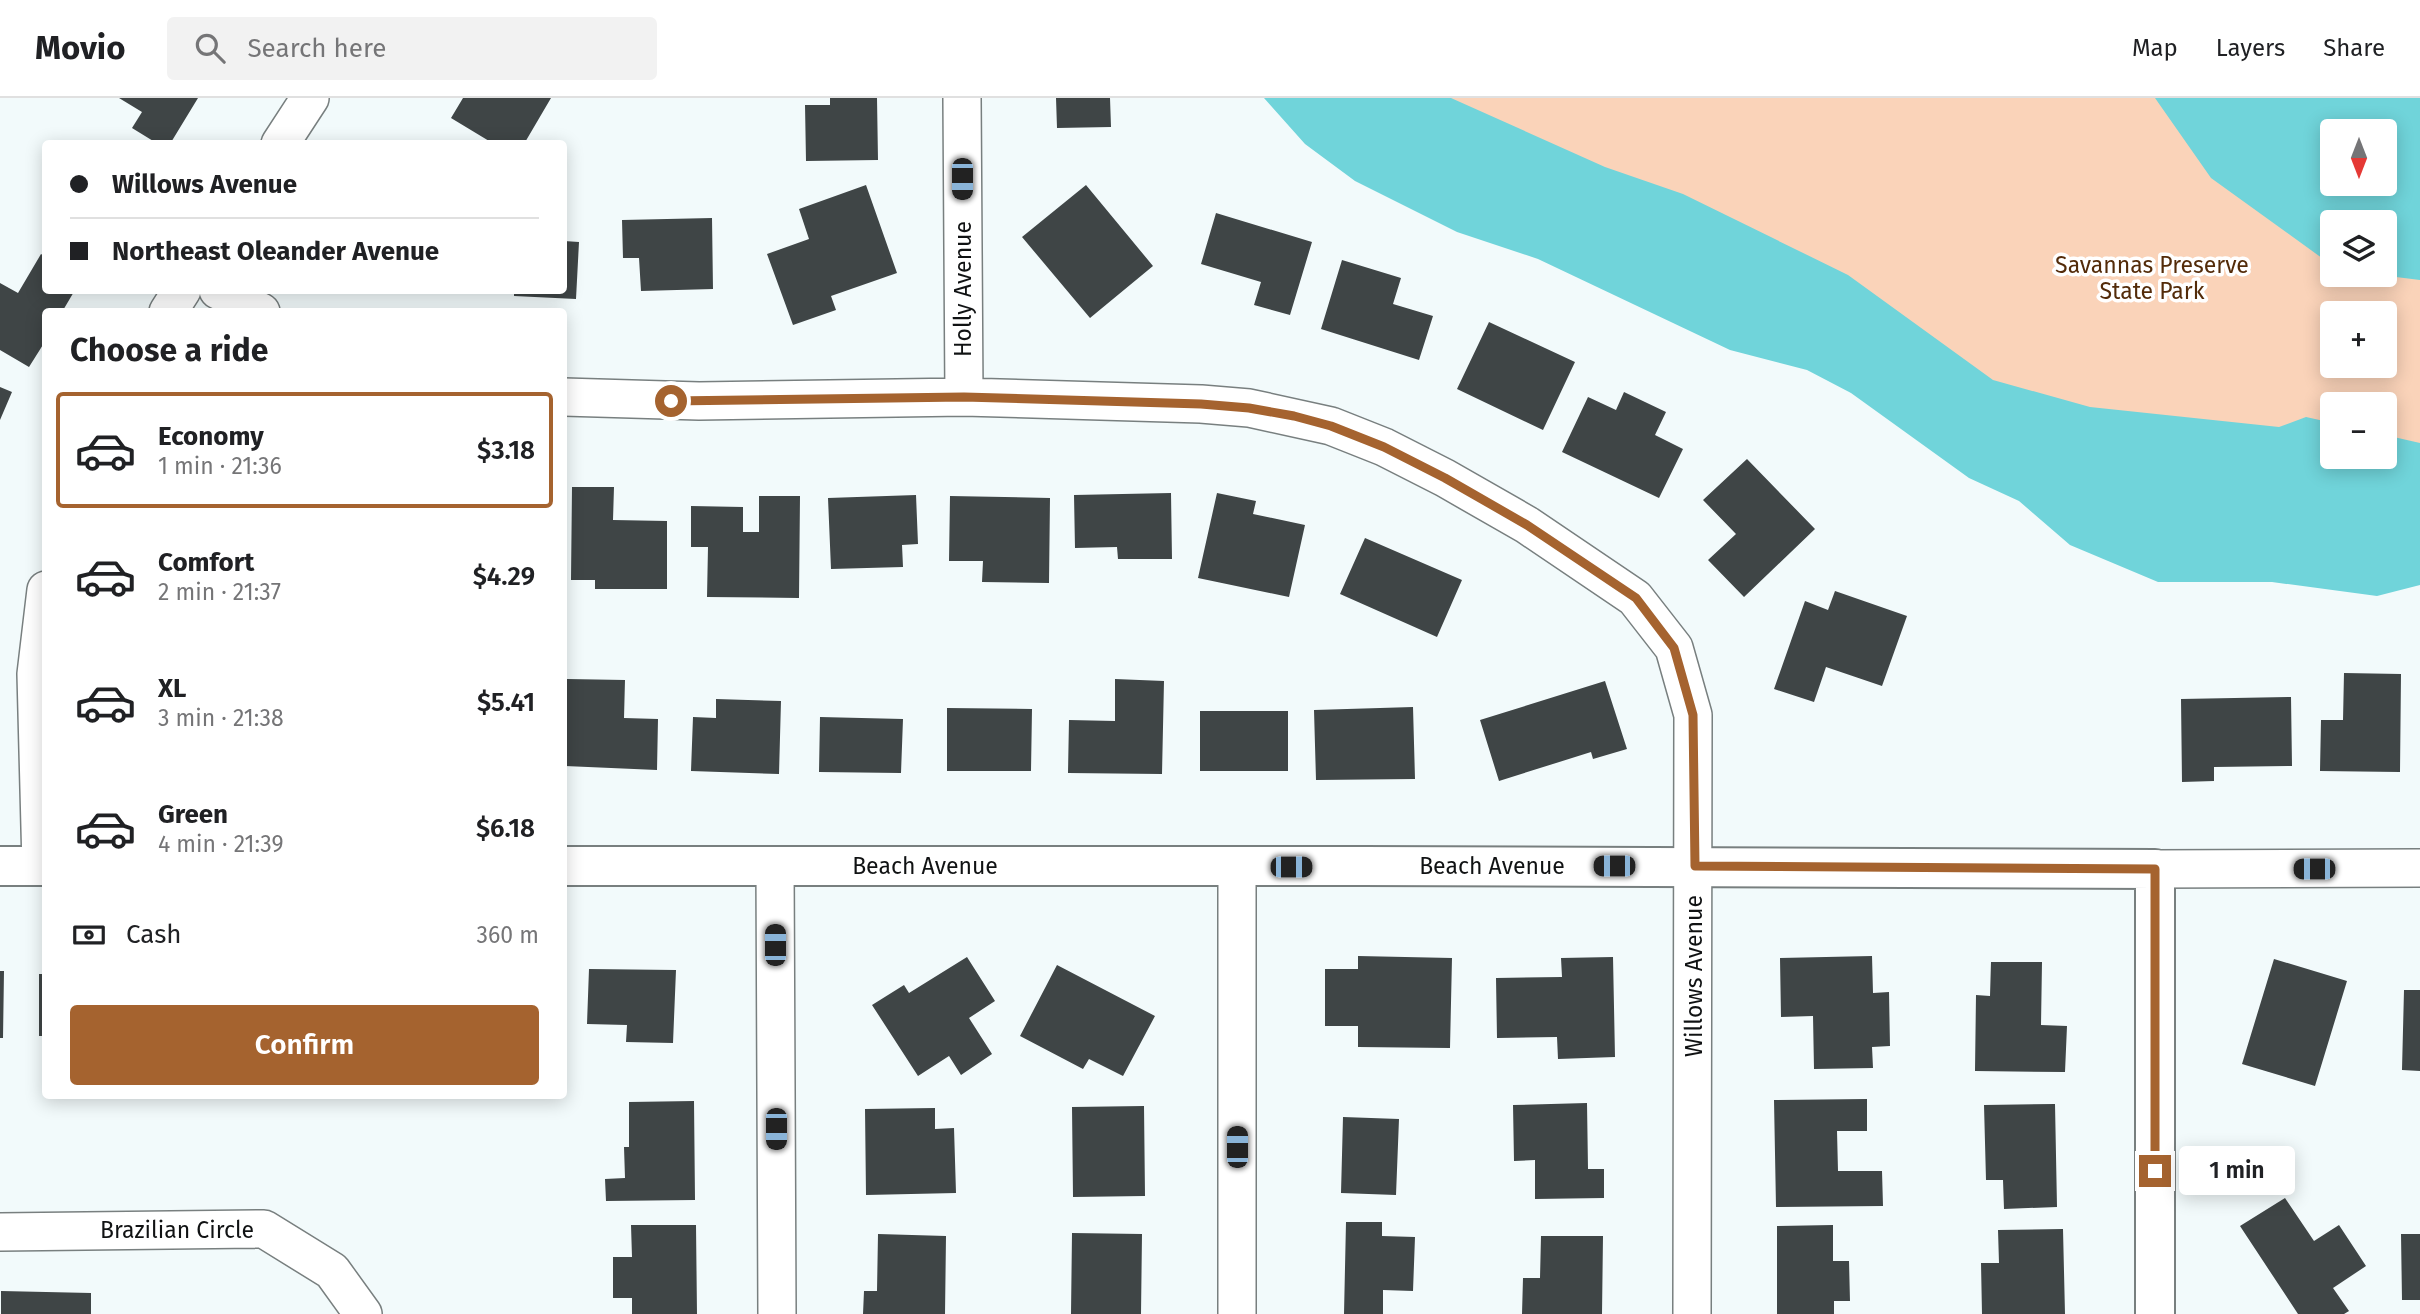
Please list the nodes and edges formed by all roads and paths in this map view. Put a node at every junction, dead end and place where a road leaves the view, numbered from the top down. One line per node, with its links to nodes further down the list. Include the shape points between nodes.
1 (310, 98): 3 (street)
2 (962, 98): 7 (street, Holly Avenue)
3 (283, 140)
4 (226, 294): 5 (street)
5 (253, 308)
6 (567, 397): 7 (street, Willows Avenue, via 699,401)
7 (964, 397): 14 (street, Willows Avenue, via 1201,404 1294,416 1384,447 1527,525 1636,598 1674,648 1693,715)
8 (42, 624): 9 (street, via 36,674)
9 (42, 839)
10 (0, 866): 11 (street)
11 (42, 866)
12 (567, 866): 13 (street, Beach Avenue)
13 (775, 866): 15 (street, Beach Avenue); 20 (street)
14 (1695, 866): 15 (street, Beach Avenue); 17 (street, Beach Avenue); 22 (street, Willows Avenue)
15 (1237, 867): 21 (street)
16 (2420, 868): 17 (street, Beach Avenue)
17 (2155, 869): 23 (street)
18 (0, 1232): 19 (street, Brazilian Circle, via 264,1229 331,1271)
19 (363, 1314)
20 (777, 1314)
21 (1237, 1314)
22 (1692, 1314)
23 (2155, 1314)

